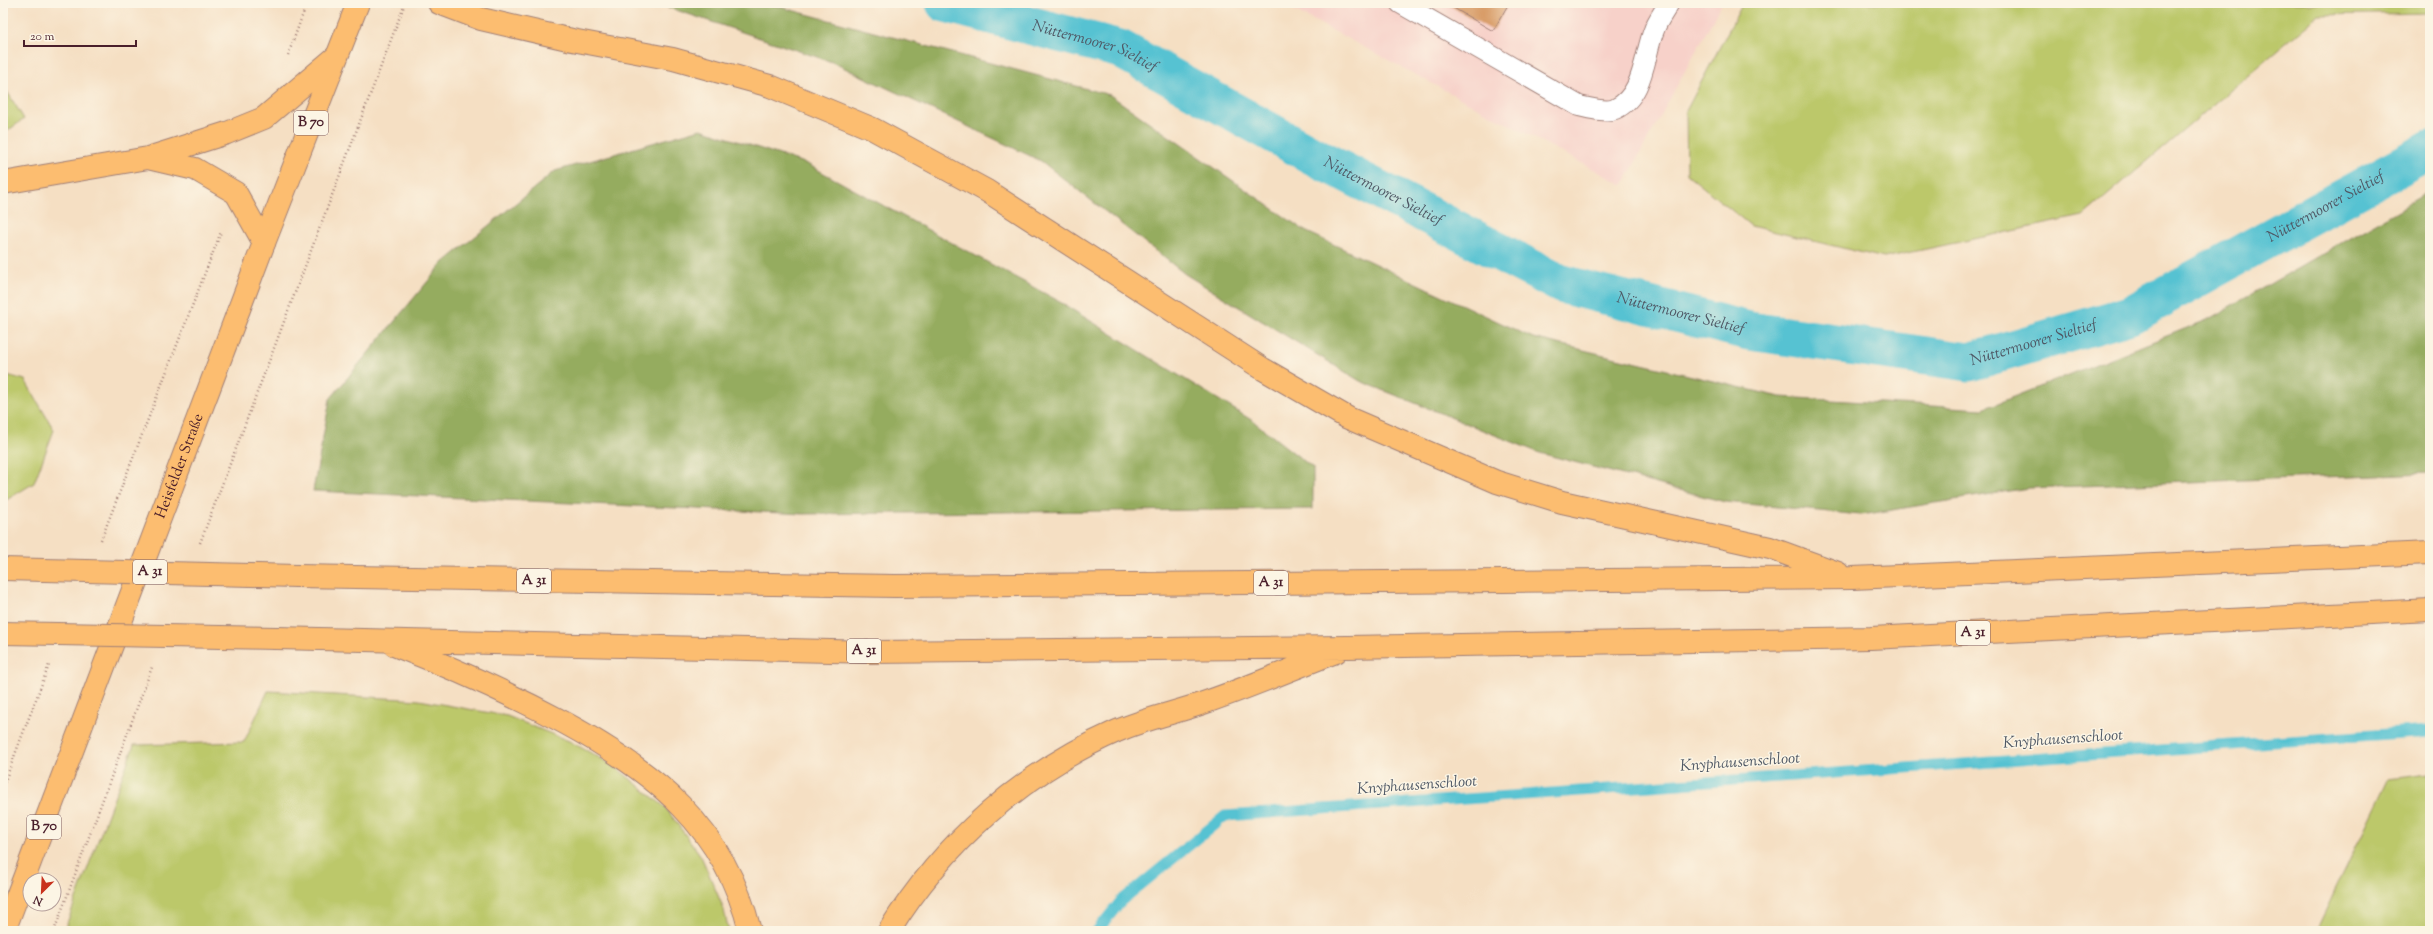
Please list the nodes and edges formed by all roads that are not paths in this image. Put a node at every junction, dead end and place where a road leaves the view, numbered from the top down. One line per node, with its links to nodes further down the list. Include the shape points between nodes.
1 (358, 3): 5 (main road, Heisfelder Straße / B 70)
2 (439, 3): 11 (main road, via 482,19 572,40 673,59 770,86 873,129 987,191 1263,369 1348,418 1497,482 1548,498 1652,524 1770,548)
3 (1400, 3): 4 (lane, via 1579,106 1598,109 1615,109 1637,87 1654,29)
4 (1669, 3)
5 (337, 56): 6 (main road, via 264,118 227,133); 8 (main road, Heisfelder Straße / B 70)
6 (148, 158): 7 (main road); 8 (main road, via 195,169 236,193)
7 (3, 183)
8 (264, 243): 16 (main road, Heisfelder Straße / B 70)
9 (2430, 553): 11 (main road, A 31)
10 (3, 569): 11 (main road, A 31, bridge, via 895,586)
11 (1852, 578)
12 (2430, 610): 15 (main road, A 31, via 1871,638)
13 (3, 633): 14 (main road, A 31, bridge)
14 (380, 640): 15 (main road, A 31, via 872,652); 17 (main road, via 528,702 596,740 648,775 689,813 710,843 732,881)
15 (1348, 647): 18 (main road, via 1208,702 1163,714 1117,731 1034,776 973,825 948,851)
16 (4, 931)
17 (750, 931)
18 (889, 931)

